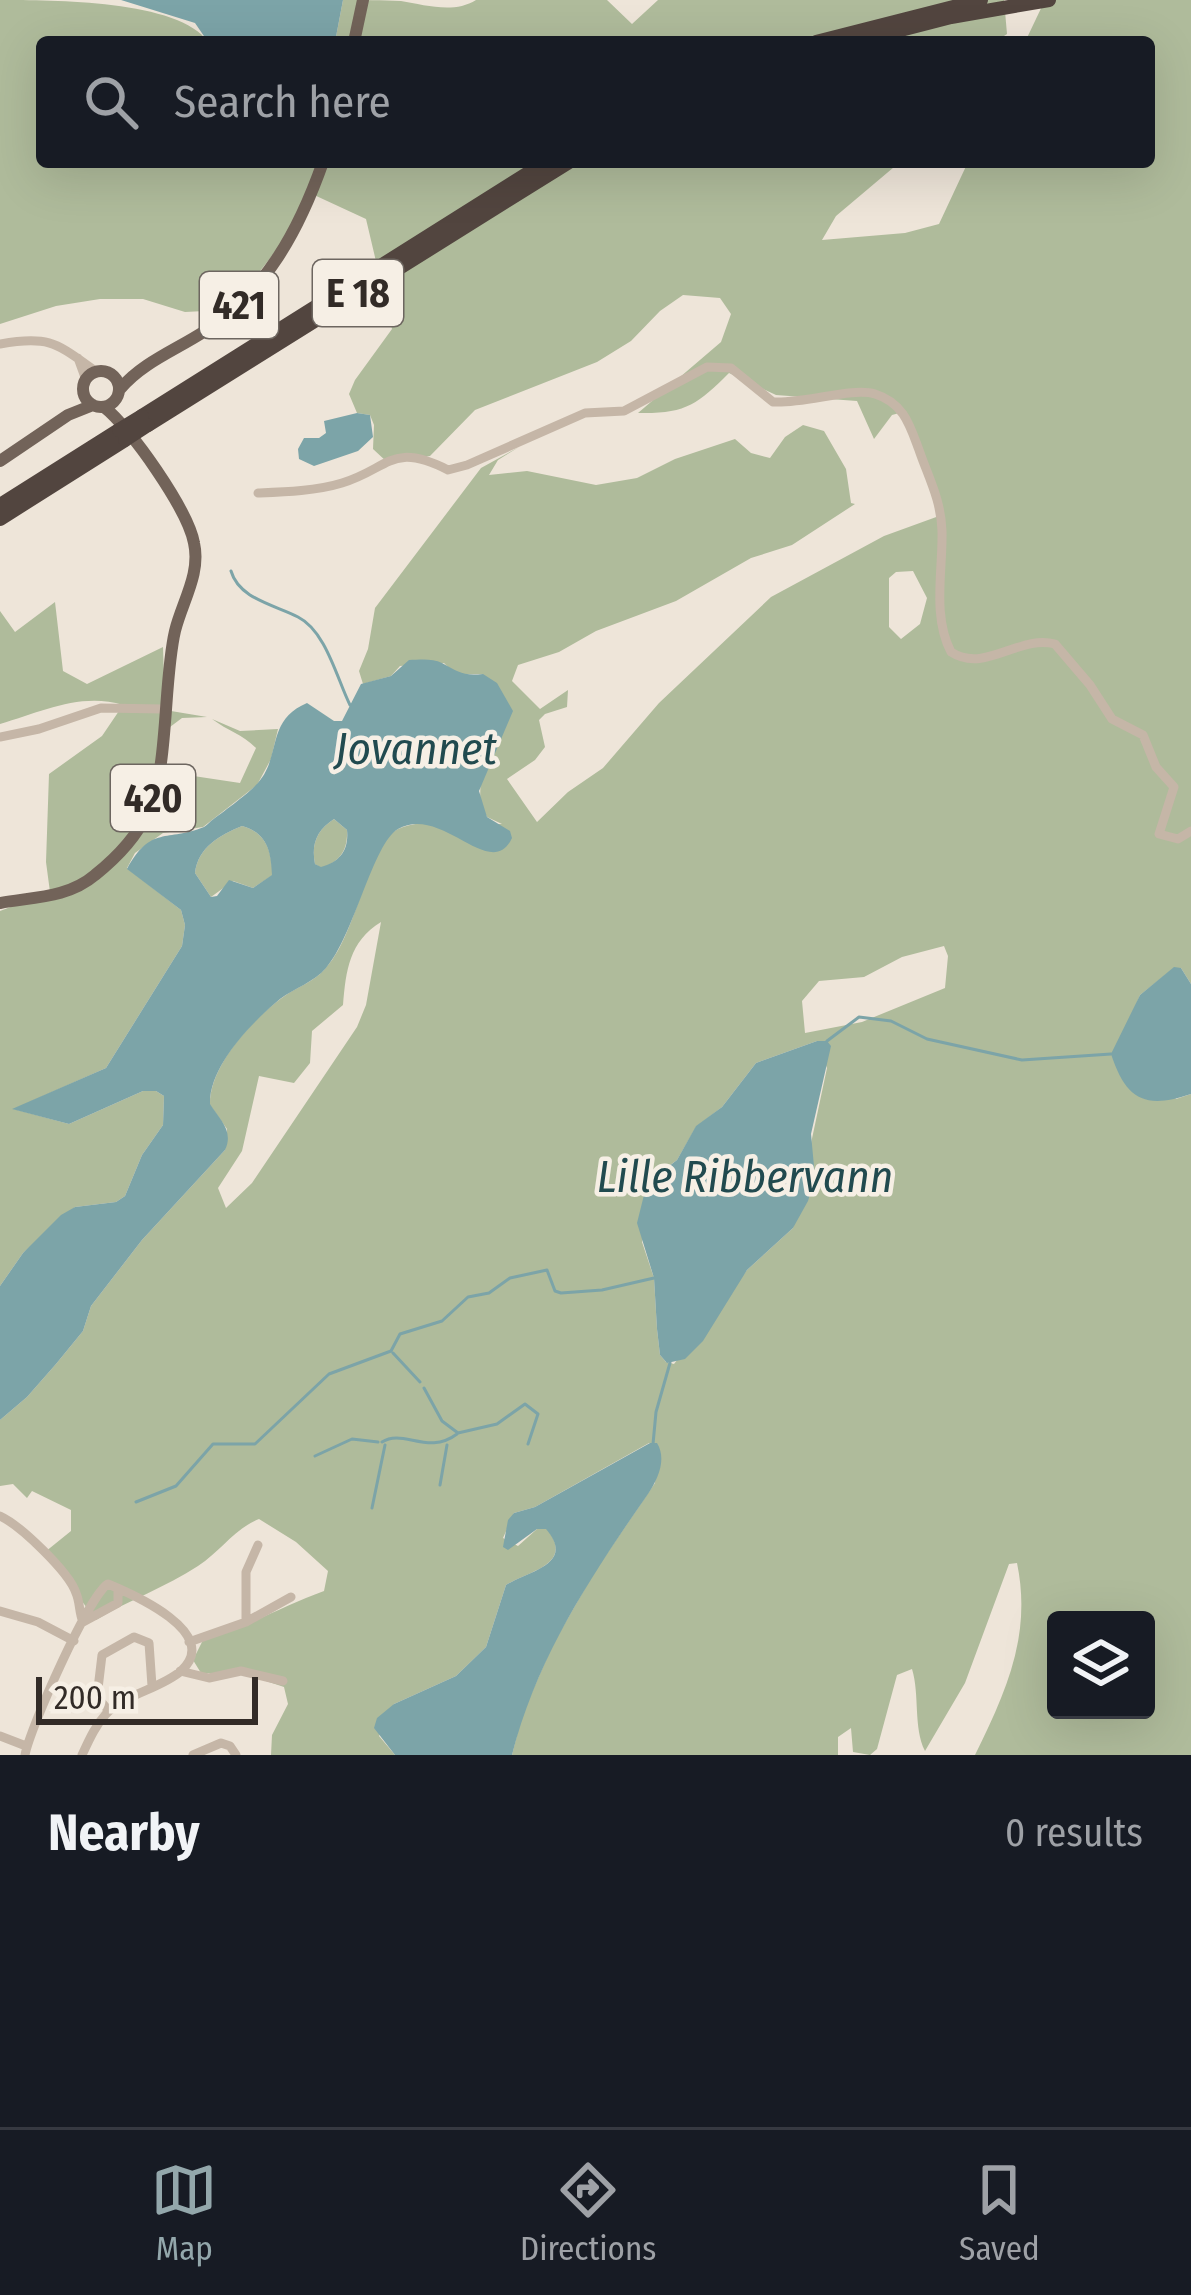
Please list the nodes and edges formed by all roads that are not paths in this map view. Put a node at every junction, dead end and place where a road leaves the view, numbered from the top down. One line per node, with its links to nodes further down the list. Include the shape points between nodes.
1 (363, 0): 4 (main road)
2 (981, 0): 5 (highway)
3 (1049, 0): 6 (highway)
4 (355, 36)
5 (840, 36)
6 (877, 36)
7 (320, 168): 11 (main road, 421, via 291,237 255,289 205,331)
8 (537, 168): 15 (highway, E 18)
9 (558, 168): 15 (highway, E 18)
10 (0, 344): 12 (street, via 49,340)
11 (142, 367): 12 (main road, 421); 13 (main road, 421)
12 (94, 379): 13 (main road); 14 (main road); 17 (main road, 421, via 66,411)
13 (118, 394): 14 (main road, 421); 16 (main road, 420)
14 (98, 406): 16 (main road, 420); 17 (main road, 421, via 75,411)
15 (145, 421): 16 (highway, E 18, bridge)
16 (123, 432): 19 (highway, E 18); 20 (highway, E 18); 21 (main road, 420, via 187,520 195,549)
17 (0, 459)
18 (257, 493): 23 (street, via 336,485 407,458 448,470 467,465 585,413 624,411 707,367 731,368 773,402 880,395 909,419 934,482 951,652 972,660 1055,644 1117,724 1144,735 1174,787 1159,834 1178,838)
19 (0, 506)
20 (0, 519)
21 (164, 709): 22 (street, via 100,708); 24 (main road, 420, via 152,803 130,838 82,885)
22 (0, 736)
23 (1191, 830)
24 (0, 903)
25 (0, 1516): 30 (street, via 72,1584)
26 (258, 1545): 31 (street, via 246,1572)
27 (118, 1589): 30 (street, via 118,1603); 30 (street, via 104,1585); 33 (street, via 166,1612)
28 (290, 1597): 31 (street)
29 (0, 1611): 32 (street)
30 (82, 1622): 32 (street)
31 (246, 1622): 33 (street)
32 (74, 1641): 39 (street)
33 (188, 1642): 34 (street)
34 (180, 1671): 35 (street); 36 (street)
35 (283, 1681)
36 (152, 1685): 37 (street); 37 (street, via 149,1643 134,1637 110,1648 102,1655 98,1697)
37 (109, 1711): 40 (street)
38 (0, 1736): 39 (street)
39 (26, 1750)
40 (82, 1755)
41 (194, 1755): 42 (street, via 221,1743)
42 (236, 1755)

